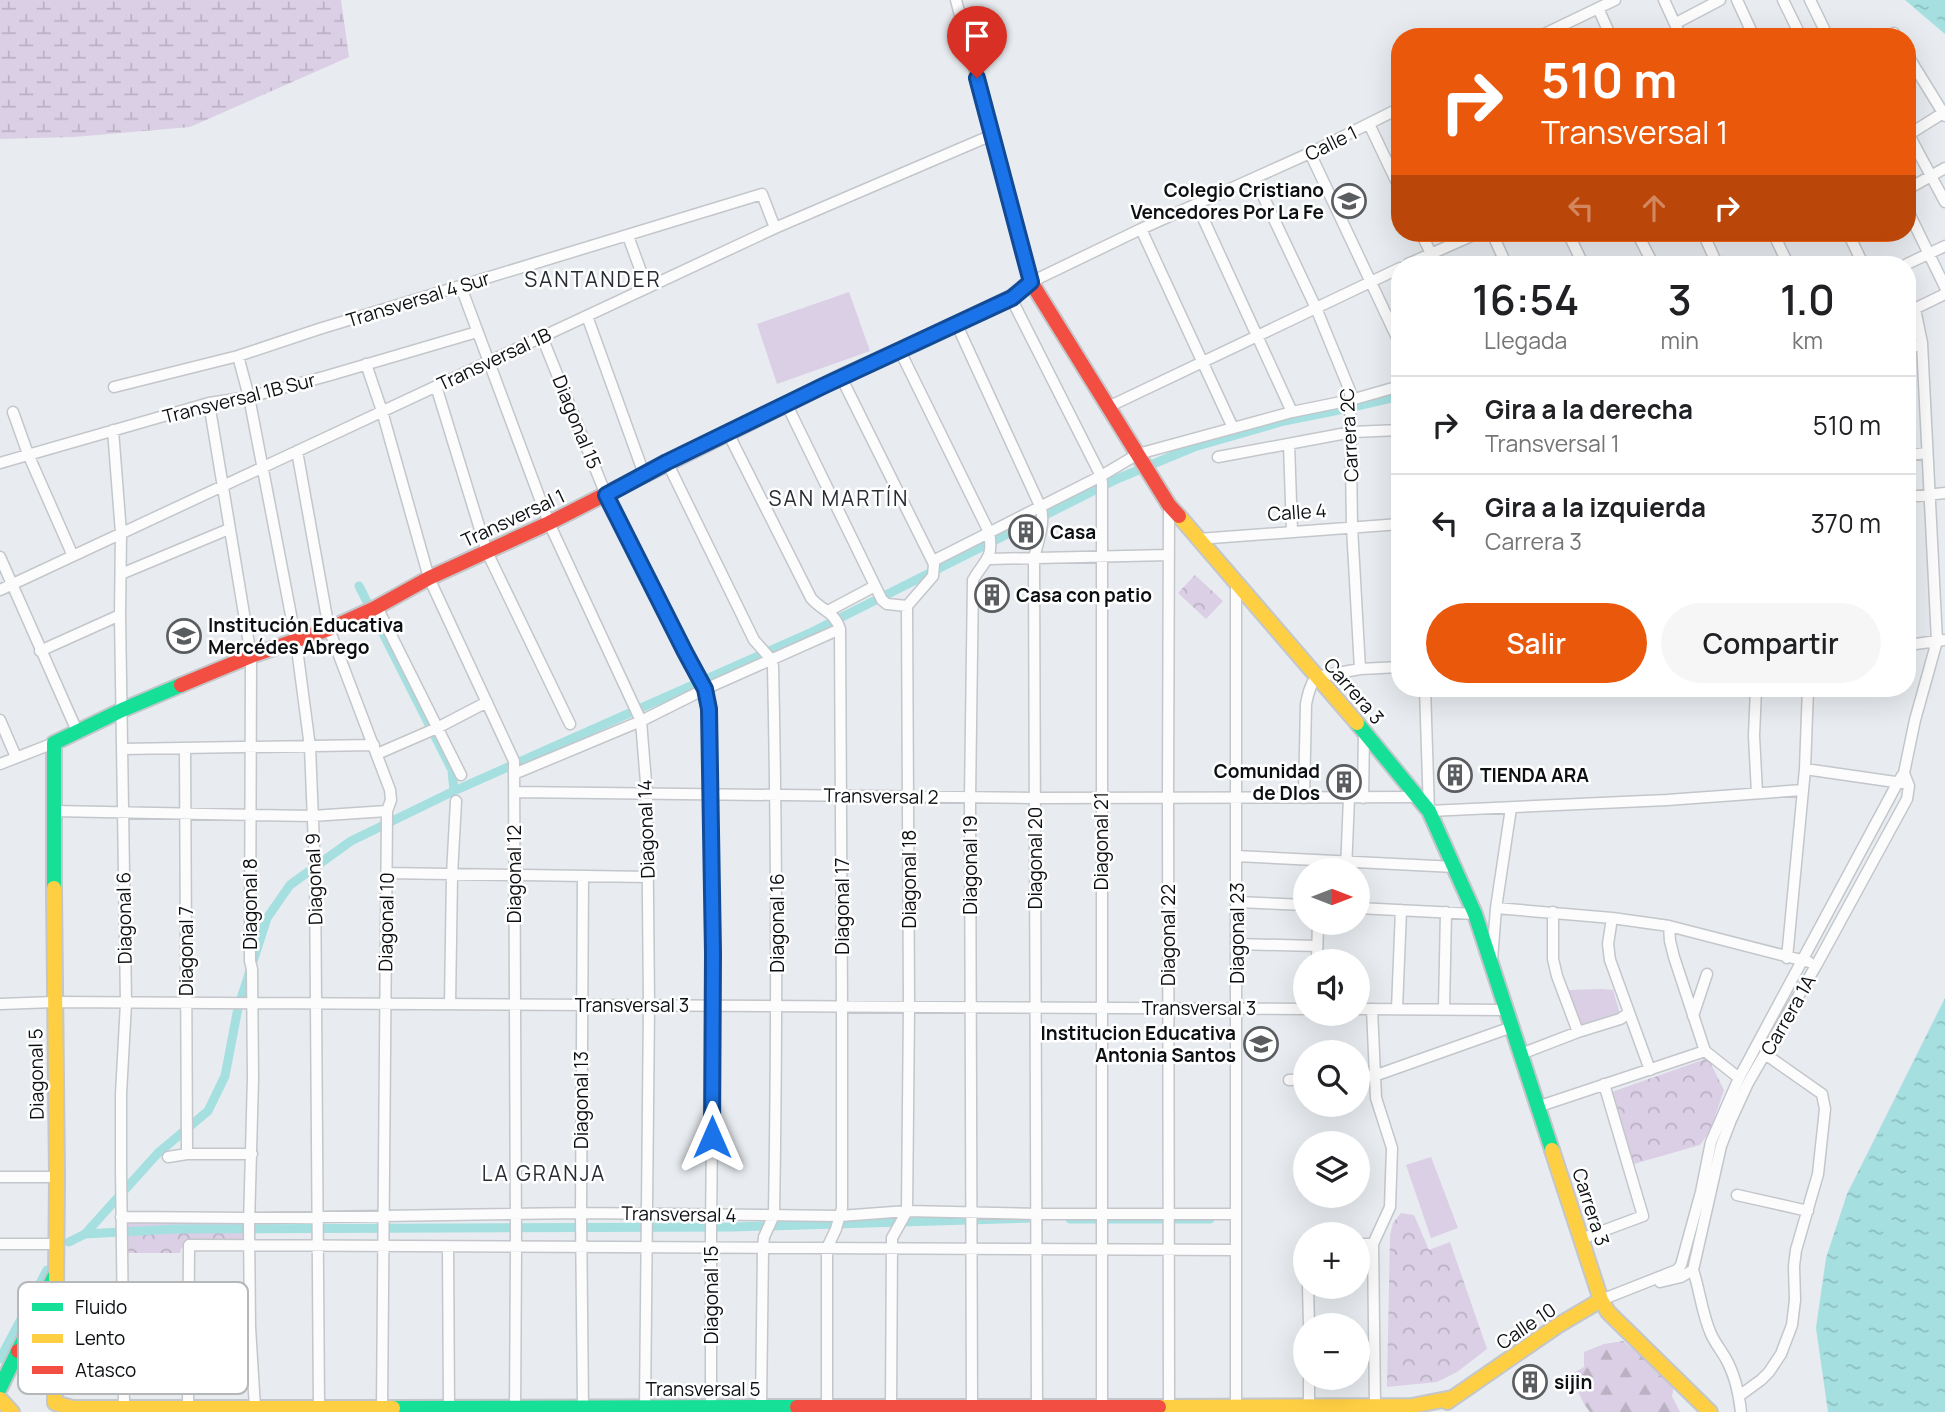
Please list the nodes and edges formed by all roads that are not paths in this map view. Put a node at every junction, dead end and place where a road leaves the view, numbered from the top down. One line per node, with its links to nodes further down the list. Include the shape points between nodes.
1 (956, 0): 21 (street, Carrera 3)
2 (1615, 0): 8 (street)
3 (1664, 0): 12 (street)
4 (1720, 0): 9 (street)
5 (1737, 0): 13 (street)
6 (1783, 0): 14 (street)
7 (1810, 0): 15 (street)
8 (1598, 8): 10 (street); 11 (street)
9 (1680, 20)
10 (1558, 28)
11 (1607, 28)
12 (1677, 28)
13 (1750, 28)
14 (1797, 28)
15 (1824, 28)
16 (1916, 68): 18 (street)
17 (1391, 113): 19 (street, Calle 1)
18 (1944, 114): 20 (street)
19 (1369, 124): 23 (street, Calle 1); 25 (street)
20 (1916, 130)
21 (992, 135): 32 (street, Transversal 1B); 44 (street, Carrera 3)
22 (1916, 149): 26 (street)
23 (1310, 153): 27 (street, Calle 1); 45 (street)
24 (1945, 168): 26 (street)
25 (1391, 170)
26 (1931, 176): 28 (street); 29 (street)
27 (1255, 178): 30 (street, Calle 1); 51 (street, Carrera 2C)
28 (1916, 184)
29 (1945, 202)
30 (1197, 205): 33 (street, Calle 1); 58 (street)
31 (1916, 226): 39 (street)
32 (775, 228): 34 (street, Transversal 4 Sur, via 762,194); 48 (street, Transversal 1B)
33 (1142, 229): 44 (street, Calle 1); 65 (street)
34 (628, 236): 46 (street, Transversal 4 Sur); 48 (street)
35 (1426, 242): 38 (street)
36 (1457, 242): 38 (street)
37 (1945, 246): 39 (street)
38 (1431, 253): 40 (street); 41 (street)
39 (1930, 253): 42 (street); 47 (street)
40 (1425, 256)
41 (1432, 256)
42 (1916, 260)
43 (1391, 272): 45 (street)
44 (1031, 282): 50 (street, Transversal 1); 75 (street, Carrera 3)
45 (1371, 282): 51 (street); 56 (street)
46 (461, 287): 57 (street, Diagonal 14); 63 (street, Transversal 4 Sur)
47 (1945, 287)
48 (647, 288): 53 (street, Transversal 1B)
49 (1945, 294): 52 (street)
50 (1012, 298): 54 (street, Transversal 1); 95 (street, Diagonal 21)
51 (1316, 308): 58 (street); 72 (street, Carrera 2C, via 1348,382)
52 (1916, 308)
53 (587, 316): 59 (street, Transversal 1B); 94 (street)
54 (956, 323): 62 (street, Transversal 1); 102 (street, Diagonal 20)
55 (1916, 324): 60 (street, Carrera 1A)
56 (1391, 325)
57 (477, 332): 64 (street, Diagonal 14); 66 (street, Transversal 1B Sur)
58 (1258, 336): 65 (street); 78 (street)
59 (542, 337): 64 (street, Transversal 1B); 98 (street, Diagonal 15)
60 (1923, 343): 61 (street); 86 (street, Carrera 1A)
61 (1916, 346)
62 (900, 351): 67 (street, Transversal 1); 109 (street)
63 (238, 356): 69 (street, Transversal 4 Sur); 71 (street, Diagonal 9)
64 (489, 361): 68 (street, Transversal 1B); 103 (street, Diagonal 14)
65 (1202, 362): 75 (street); 80 (street)
66 (366, 364): 71 (street, Transversal 1B Sur); 76 (street, Diagonal 12)
67 (841, 377): 74 (street, Transversal 1); 118 (street)
68 (436, 386): 76 (street, Transversal 1B); 111 (street)
69 (114, 387)
70 (1391, 389): 72 (street)
71 (249, 397): 73 (street, Transversal 1B Sur); 93 (street, Diagonal 9)
72 (1351, 402): 78 (street); 79 (street, Carrera 2C)
73 (209, 403): 82 (street, Transversal 1B Sur); 96 (street, Diagonal 8)
74 (786, 403): 83 (street, Transversal 1); 123 (street)
75 (1108, 407): 89 (street, Carrera 3)
76 (382, 411): 85 (street, Transversal 1B); 120 (street, Diagonal 12)
77 (13, 412): 87 (street)
78 (1292, 412): 80 (street)
79 (1351, 427): 81 (street); 84 (street); 105 (street, Carrera 2C)
80 (1233, 428): 89 (street)
81 (1391, 429)
82 (113, 430): 87 (street, Transversal 1B Sur); 108 (street, Diagonal 6)
83 (728, 433): 91 (street, Transversal 1); 128 (street, via 811,597)
84 (1289, 444): 90 (street); 107 (street)
85 (297, 451): 93 (street, Transversal 1B); 129 (street, Diagonal 10)
86 (1927, 453): 88 (street); 99 (street, Carrera 1A)
87 (28, 454): 92 (street, Transversal 1B Sur); 113 (street)
88 (1916, 454)
89 (1139, 457): 95 (street); 101 (street, Carrera 3)
90 (1218, 457)
91 (667, 462): 94 (street, Transversal 1); 135 (street, via 727,588)
92 (0, 463)
93 (262, 467): 96 (street, Transversal 1B); 130 (street, Diagonal 9)
94 (644, 474): 98 (street, Transversal 1)
95 (1102, 484): 102 (street); 115 (street, Diagonal 21)
96 (222, 486): 106 (street, Diagonal 8); 108 (street, Transversal 1B)
97 (1945, 493): 99 (street)
98 (606, 495): 103 (street, Transversal 1); 139 (street, Diagonal 15)
99 (1930, 495): 100 (street); 131 (street, Carrera 1A)
100 (1916, 496)
101 (1169, 505): 110 (street, Carrera 3); 112 (street, Diagonal 22)
102 (1042, 512): 109 (street); 116 (street, Diagonal 20)
103 (549, 523): 111 (street, Transversal 1); 145 (street, Diagonal 14)
104 (1391, 525): 105 (street, Calle 4)
105 (1352, 527): 107 (street, Calle 4); 137 (street, Carrera 2C)
106 (229, 529): 119 (street); 134 (street, Diagonal 8)
107 (1292, 531): 110 (street, Calle 4)
108 (121, 533): 113 (street, Transversal 1B); 119 (street, Diagonal 6)
109 (990, 538): 117 (street, Diagonal 19); 118 (street)
110 (1198, 539): 122 (street, Carrera 3)
111 (487, 552): 120 (street, Transversal 1); 147 (street)
112 (1169, 555): 115 (street); 172 (street, Diagonal 22)
113 (73, 556): 121 (street, Transversal 1B)
114 (0, 557): 121 (street)
115 (1102, 557): 116 (street); 176 (street, Diagonal 21)
116 (1034, 558): 117 (street); 175 (street, Diagonal 20)
117 (989, 559): 171 (street, Diagonal 19, via 973,580)
118 (933, 563): 125 (street, via 933,576)
119 (121, 574): 127 (street, Diagonal 6)
120 (429, 578): 126 (street, Transversal 1); 143 (street, Diagonal 12)
121 (12, 584): 124 (street, Transversal 1B); 133 (street)
122 (1236, 585): 138 (street, Carrera 3); 173 (street, Diagonal 23)
123 (876, 588): 125 (street, via 887,604); 128 (street)
124 (0, 590)
125 (907, 606): 170 (street, Diagonal 18)
126 (372, 609): 129 (street, Transversal 1); 148 (street)
127 (120, 615): 133 (street); 144 (street, Diagonal 6)
128 (835, 620): 135 (street); 168 (street, Diagonal 17)
129 (329, 629): 130 (street, Transversal 1); 156 (street, Diagonal 10)
130 (296, 641): 134 (street, Transversal 1); 152 (street, Diagonal 9)
131 (1941, 641): 132 (street); 162 (street, Carrera 1A)
132 (1916, 644)
133 (40, 651): 149 (street)
134 (251, 656): 144 (street, Transversal 1); 153 (street, Diagonal 8)
135 (768, 657): 139 (street); 169 (street, Diagonal 16, via 773,666)
136 (1391, 667): 137 (street)
137 (1360, 669): 138 (street)
138 (1316, 677): 150 (street, Carrera 3); 177 (street, via 1308,692)
139 (703, 686): 145 (street); 167 (street, Diagonal 15, via 709,709)
140 (1425, 697): 183 (street)
141 (1756, 697): 165 (street)
142 (1808, 697): 160 (street)
143 (486, 702): 148 (street); 159 (street, Diagonal 12)
144 (122, 709): 149 (street, Transversal 1); 154 (street, Diagonal 6)
145 (639, 716): 159 (street); 166 (street, Diagonal 14)
146 (0, 720): 157 (street)
147 (570, 724)
148 (437, 728): 156 (street); 161 (street)
149 (76, 731): 151 (street, Transversal 1)
150 (1364, 732): 174 (street, Carrera 3); 179 (street)
151 (54, 744): 157 (street, Transversal 1); 182 (street, Diagonal 5)
152 (310, 747): 153 (street); 156 (street); 188 (street, Diagonal 9)
153 (251, 748): 155 (street); 186 (street, Diagonal 8)
154 (122, 749): 155 (street); 184 (street, Diagonal 6)
155 (186, 749): 185 (street, Diagonal 7)
156 (375, 750): 187 (street, Diagonal 10, via 390,790)
157 (16, 757): 158 (street, Transversal 1)
158 (0, 764)
159 (514, 768): 164 (street, Diagonal 12)
160 (1805, 769): 162 (street); 163 (street)
161 (461, 775)
162 (1901, 778): 213 (street, Carrera 1A); 215 (street, Carrera 1A, via 1909,786 1907,799)
163 (1803, 790): 165 (street); 212 (street)
164 (514, 792): 166 (street, Transversal 2); 196 (street, Diagonal 12)
165 (1757, 793): 181 (street)
166 (647, 795): 167 (street, Transversal 2); 198 (street, Diagonal 14)
167 (712, 795): 169 (street, Transversal 2); 228 (street, Diagonal 15)
168 (842, 795): 169 (street, Transversal 2); 170 (street, Transversal 2); 230 (street, Diagonal 17)
169 (776, 796): 229 (street, Diagonal 16)
170 (909, 796): 171 (street, Transversal 2); 231 (street, Diagonal 18)
171 (970, 797): 175 (street, Transversal 2); 232 (street, Diagonal 19)
172 (1168, 797): 173 (street, Transversal 2); 176 (street, Transversal 2); 235 (street, Diagonal 22)
173 (1236, 797): 177 (street, Transversal 2); 189 (street, Diagonal 23)
174 (1417, 797): 179 (street, Transversal 2); 183 (street, Carrera 3)
175 (1035, 798): 176 (street, Transversal 2); 233 (street, Diagonal 20)
176 (1101, 798): 234 (street, Diagonal 21)
177 (1304, 798): 178 (street, Transversal 2)
178 (1349, 798): 179 (street, Transversal 2); 190 (street)
179 (1363, 798)
180 (456, 801): 195 (street)
181 (1511, 808): 183 (street); 201 (street)
182 (53, 811): 184 (street); 217 (street, Diagonal 5)
183 (1429, 811): 193 (street, Carrera 3)
184 (123, 813): 185 (street); 218 (street, Diagonal 6)
185 (186, 813): 186 (street); 219 (street, Diagonal 7)
186 (250, 815): 188 (street); 220 (street, Diagonal 8)
187 (387, 816): 188 (street); 194 (street, Diagonal 10)
188 (312, 817): 222 (street, Diagonal 9)
189 (1236, 856): 191 (street); 199 (street, Diagonal 23)
190 (1346, 858)
191 (1293, 861)
192 (1370, 866): 193 (street)
193 (1455, 867): 206 (street, Carrera 3)
194 (386, 873): 195 (street); 223 (street, Diagonal 10)
195 (452, 875): 196 (street); 224 (street)
196 (514, 876): 197 (street); 225 (street, Diagonal 12)
197 (583, 877): 198 (street); 226 (street, Diagonal 13)
198 (648, 877): 227 (street, Diagonal 14)
199 (1237, 902): 200 (street); 210 (street, Diagonal 23)
200 (1293, 904)
201 (1496, 908): 205 (street); 214 (street)
202 (1370, 909): 203 (street)
203 (1401, 910): 204 (street); 239 (street)
204 (1446, 912): 206 (street); 240 (street)
205 (1553, 912): 207 (street); 245 (street, via 1555,967)
206 (1475, 914): 214 (street, Carrera 3)
207 (1612, 918): 208 (street); 242 (street, via 1610,960)
208 (1669, 926): 212 (street); 243 (street)
209 (1317, 935): 211 (street)
210 (1236, 944): 211 (street); 236 (street, Diagonal 23)
211 (1317, 946)
212 (1787, 958): 213 (street)
213 (1803, 961): 215 (street); 252 (street, Carrera 1A)
214 (1492, 963): 241 (street, Carrera 3)
215 (1817, 964): 248 (street, Carrera 1A)
216 (1707, 974): 243 (street)
217 (54, 1002): 218 (street, Transversal 3); 221 (street, Transversal 3); 261 (street, Diagonal 5)
218 (126, 1003): 219 (street, Transversal 3); 278 (street, Diagonal 6)
219 (186, 1003): 220 (street, Transversal 3); 257 (street, Diagonal 7)
220 (249, 1003): 222 (street, Transversal 3); 258 (street, Diagonal 8)
221 (0, 1004)
222 (316, 1004): 223 (street, Transversal 3); 273 (street, Diagonal 9)
223 (385, 1004): 224 (street, Transversal 3); 274 (street, Diagonal 10)
224 (450, 1004): 225 (street, Transversal 3)
225 (515, 1005): 226 (street, Transversal 3); 271 (street, Diagonal 12)
226 (582, 1005): 227 (street, Transversal 3); 267 (street, Diagonal 13)
227 (649, 1005): 228 (street, Transversal 3); 268 (street, Diagonal 14)
228 (713, 1006): 229 (street, Transversal 3); 275 (street, Diagonal 15)
229 (777, 1006): 230 (street, Transversal 3); 272 (street, Diagonal 16)
230 (842, 1006): 231 (street, Transversal 3); 279 (street, Diagonal 17)
231 (909, 1007): 232 (street, Transversal 3); 265 (street, Diagonal 18)
232 (971, 1007): 233 (street, Transversal 3); 264 (street, Diagonal 19)
233 (1035, 1007): 234 (street, Transversal 3); 269 (street, Diagonal 20)
234 (1101, 1007): 235 (street, Transversal 3); 270 (street, Diagonal 21)
235 (1169, 1008): 236 (street, Transversal 3); 276 (street, Diagonal 22)
236 (1237, 1008): 237 (street, Transversal 3); 266 (street, Diagonal 23)
237 (1293, 1009)
238 (1372, 1009): 239 (street); 251 (street)
239 (1397, 1009): 240 (street)
240 (1444, 1009): 241 (street)
241 (1507, 1010): 244 (street, Carrera 3)
242 (1629, 1013): 245 (street); 249 (street)
243 (1693, 1016): 246 (street)
244 (1512, 1027): 247 (street, Carrera 3); 251 (street)
245 (1578, 1032): 247 (street)
246 (1705, 1051): 249 (street); 252 (street)
247 (1521, 1054): 256 (street, Carrera 3)
248 (1765, 1055): 263 (street, via 1822,1094 1825,1109 1818,1174); 300 (street, Carrera 1A, via 1721,1146)
249 (1650, 1070): 255 (street)
250 (1370, 1076): 251 (street)
251 (1374, 1076): 289 (street, via 1378,1110 1392,1148 1390,1207)
252 (1739, 1078): 305 (street, Carrera 1A, via 1711,1142 1681,1265)
253 (1289, 1080): 254 (street)
254 (1293, 1080)
255 (1604, 1084): 256 (street); 280 (street, via 1643,1216)
256 (1537, 1107): 280 (street, Carrera 3)
257 (187, 1154): 258 (street); 259 (street)
258 (252, 1154): 277 (street, Diagonal 8)
259 (168, 1157)
260 (0, 1177): 261 (street)
261 (57, 1177): 299 (street, Diagonal 5)
262 (1737, 1195): 263 (street)
263 (1808, 1211): 312 (street, via 1795,1258 1792,1325 1769,1372)
264 (972, 1213): 265 (street, Transversal 4); 269 (street, Transversal 4); 294 (street, Diagonal 19)
265 (906, 1214): 279 (street, Transversal 4); 286 (street)
266 (1236, 1214): 276 (street, Transversal 4); 298 (street, Diagonal 23)
267 (581, 1215): 268 (street, Transversal 4); 271 (street, Transversal 4); 281 (street, Diagonal 13)
268 (646, 1215): 275 (street, Transversal 4); 292 (street, Diagonal 14)
269 (1037, 1215): 270 (street, Transversal 4); 295 (street, Diagonal 20)
270 (1102, 1216): 276 (street, Transversal 4); 296 (street, Diagonal 21)
271 (516, 1217): 274 (street, Transversal 4); 290 (street, Diagonal 12)
272 (773, 1218): 275 (street, Transversal 4); 279 (street, Transversal 4); 282 (street, Diagonal 16)
273 (317, 1219): 274 (street, Transversal 4); 277 (street, Transversal 4); 284 (street, Diagonal 9)
274 (383, 1219): 288 (street, Diagonal 10)
275 (711, 1219): 285 (street, Diagonal 15)
276 (1169, 1220): 297 (street, Diagonal 22)
277 (250, 1221): 278 (street, Transversal 4); 283 (street, Diagonal 8)
278 (121, 1222): 303 (street, Diagonal 6)
279 (839, 1222): 293 (street, Diagonal 17)
280 (1581, 1239): 306 (street, Carrera 3)
281 (581, 1242): 290 (street); 292 (street); 321 (street, Diagonal 13)
282 (763, 1242): 285 (street); 293 (street); 327 (street, Diagonal 16)
283 (250, 1243): 284 (street); 304 (street, via 189,1245); 324 (street, Diagonal 8)
284 (317, 1243): 288 (street); 331 (street, Diagonal 9)
285 (710, 1243): 292 (street); 336 (street, Diagonal 15)
286 (892, 1243): 293 (street); 294 (street); 329 (street)
287 (0, 1244): 299 (street)
288 (383, 1244): 291 (street); 332 (street, Diagonal 10)
289 (1373, 1244): 330 (street)
290 (516, 1245): 291 (street); 335 (street, Diagonal 12)
291 (448, 1247): 325 (street)
292 (646, 1248): 326 (street, Diagonal 14)
293 (827, 1248): 328 (street, Diagonal 17)
294 (972, 1248): 295 (street); 315 (street, Diagonal 19)
295 (1036, 1249): 296 (street); 333 (street, Diagonal 20)
296 (1102, 1249): 297 (street); 316 (street, Diagonal 21)
297 (1169, 1250): 298 (street); 317 (street, Diagonal 22)
298 (1236, 1250): 318 (street, Diagonal 23)
299 (56, 1259): 301 (street); 302 (street, Diagonal 5)
300 (1693, 1270): 305 (street); 312 (street, Carrera 1A, via 1712,1335)
301 (47, 1282)
302 (56, 1282)
303 (122, 1282)
304 (189, 1282)
305 (1624, 1290): 306 (street, Calle 10)
306 (1601, 1300): 313 (street, Calle 10); 337 (street, Carrera 3)
307 (18, 1352): 308 (street)
308 (0, 1388)
309 (1309, 1390): 319 (street)
310 (124, 1394): 320 (street, Diagonal 6)
311 (187, 1394): 323 (street)
312 (1739, 1396): 340 (street, Carrera 1A)
313 (1452, 1398): 330 (street, Calle 10); 339 (street, Calle 10)
314 (0, 1399): 338 (street)
315 (972, 1406): 329 (street, Transversal 5); 333 (street, Transversal 5)
316 (1102, 1406): 317 (street, Transversal 5); 333 (street, Transversal 5)
317 (1169, 1406): 318 (street, Transversal 5)
318 (1236, 1406): 319 (street, Transversal 5)
319 (1309, 1406): 334 (street, Transversal 5)
320 (124, 1407): 322 (street, Transversal 5); 323 (street, Transversal 5)
321 (583, 1407): 326 (street, Transversal 5); 335 (street, Transversal 5)
322 (51, 1408)
323 (187, 1408): 324 (street, Transversal 5)
324 (255, 1408): 331 (street, Transversal 5)
325 (449, 1408): 332 (street, Transversal 5); 335 (street, Transversal 5)
326 (645, 1408): 336 (street, Transversal 5)
327 (761, 1408): 328 (street, Transversal 5); 336 (street, Transversal 5)
328 (827, 1408): 329 (street, Transversal 5)
329 (891, 1408)
330 (1383, 1408): 334 (street, Calle 10)
331 (319, 1409): 332 (street, Transversal 5)
332 (382, 1409)
333 (1037, 1409)
334 (1348, 1409)
335 (515, 1410)
336 (715, 1410)
337 (1703, 1410)
338 (12, 1412)
339 (1435, 1412)
340 (1741, 1412)

